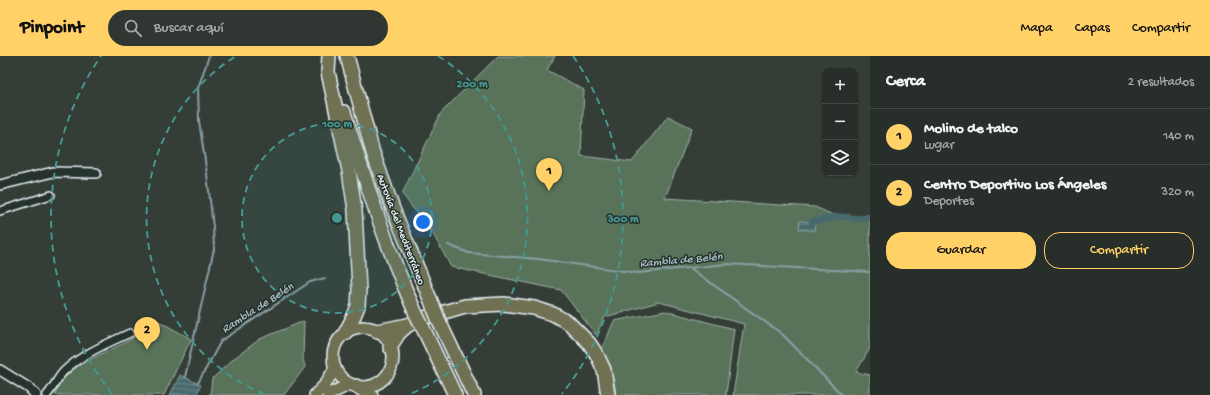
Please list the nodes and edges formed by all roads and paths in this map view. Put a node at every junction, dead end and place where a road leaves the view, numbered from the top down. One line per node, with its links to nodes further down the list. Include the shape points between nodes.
1 (329, 56): 10 (highway, via 328,72 355,210 358,306); 20 (highway, Autovía del Mediterráneo, bridge, via 365,179 388,246 416,314)
2 (347, 56): 21 (highway, Autovía del Mediterráneo, bridge, via 373,153 392,209 439,321)
3 (96, 173): 4 (street, via 53,172)
4 (0, 185)
5 (51, 195): 6 (street)
6 (0, 211)
7 (408, 325): 8 (highway); 11 (highway); 22 (highway, via 464,306 479,304 522,306 553,314 569,323 589,343 604,370)
8 (377, 331): 10 (main road, via 357,328); 11 (main road)
9 (130, 333): 16 (street, via 97,349 62,372)
10 (345, 333): 12 (main road, via 338,341 334,352)
11 (390, 346): 14 (main road, via 392,364 383,379 368,386)
12 (335, 368): 14 (main road, via 341,377); 17 (main road, via 325,385)
13 (0, 370): 15 (street)
14 (353, 385): 18 (main road); 19 (highway)
15 (36, 395)
16 (47, 395)
17 (315, 395)
18 (328, 395)
19 (371, 395)
20 (455, 395)
21 (474, 395)
22 (608, 395)

